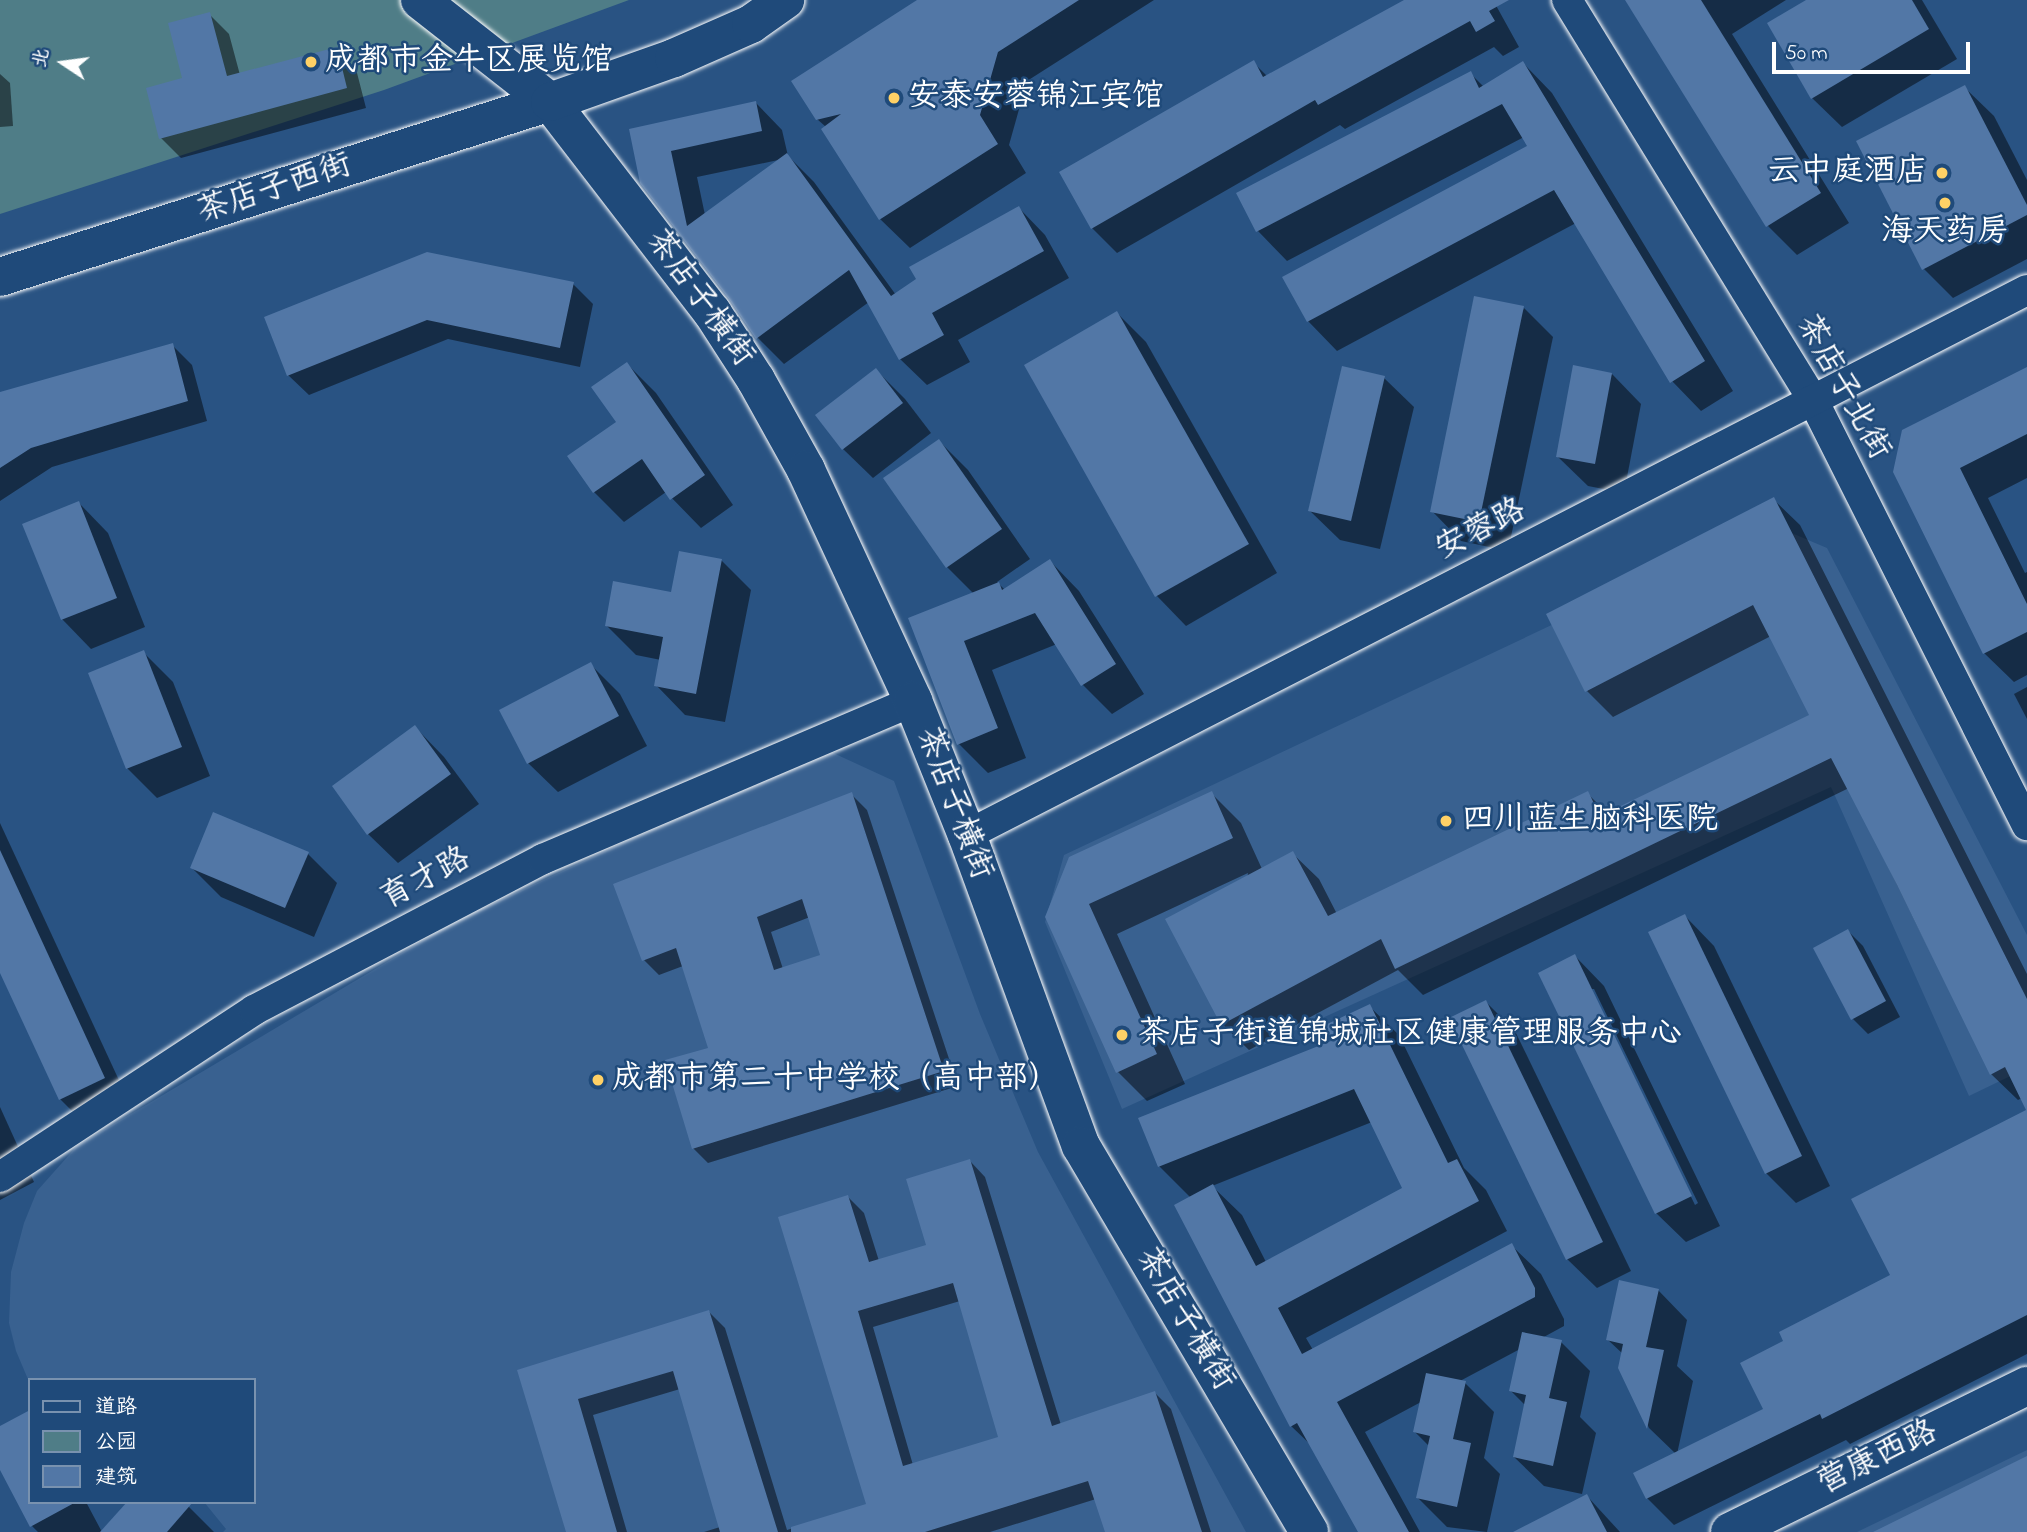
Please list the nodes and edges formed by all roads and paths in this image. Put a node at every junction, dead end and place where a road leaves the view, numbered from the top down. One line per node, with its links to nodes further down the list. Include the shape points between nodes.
1 (420, 0): 4 (street, 茶店子横街)
2 (786, 0): 4 (street, 茶店子西街, via 751,24 674,58)
3 (1567, 0): 7 (street, 茶店子北街)
4 (550, 103): 5 (street, 茶店子西街); 8 (street, 茶店子横街, via 712,312 756,380 806,470)
5 (0, 277)
6 (2027, 290): 7 (street, 安蓉路)
7 (1813, 400): 9 (street, 茶店子北街); 10 (street, 安蓉路)
8 (913, 701): 10 (street, 茶店子横街); 11 (street, 育才路, via 530,865 254,1010)
9 (2027, 825)
10 (967, 835): 13 (street, 茶店子横街, via 1081,1146)
11 (0, 1177)
12 (2027, 1386): 14 (street, 营康西路)
13 (1309, 1532)
14 (1730, 1532)

